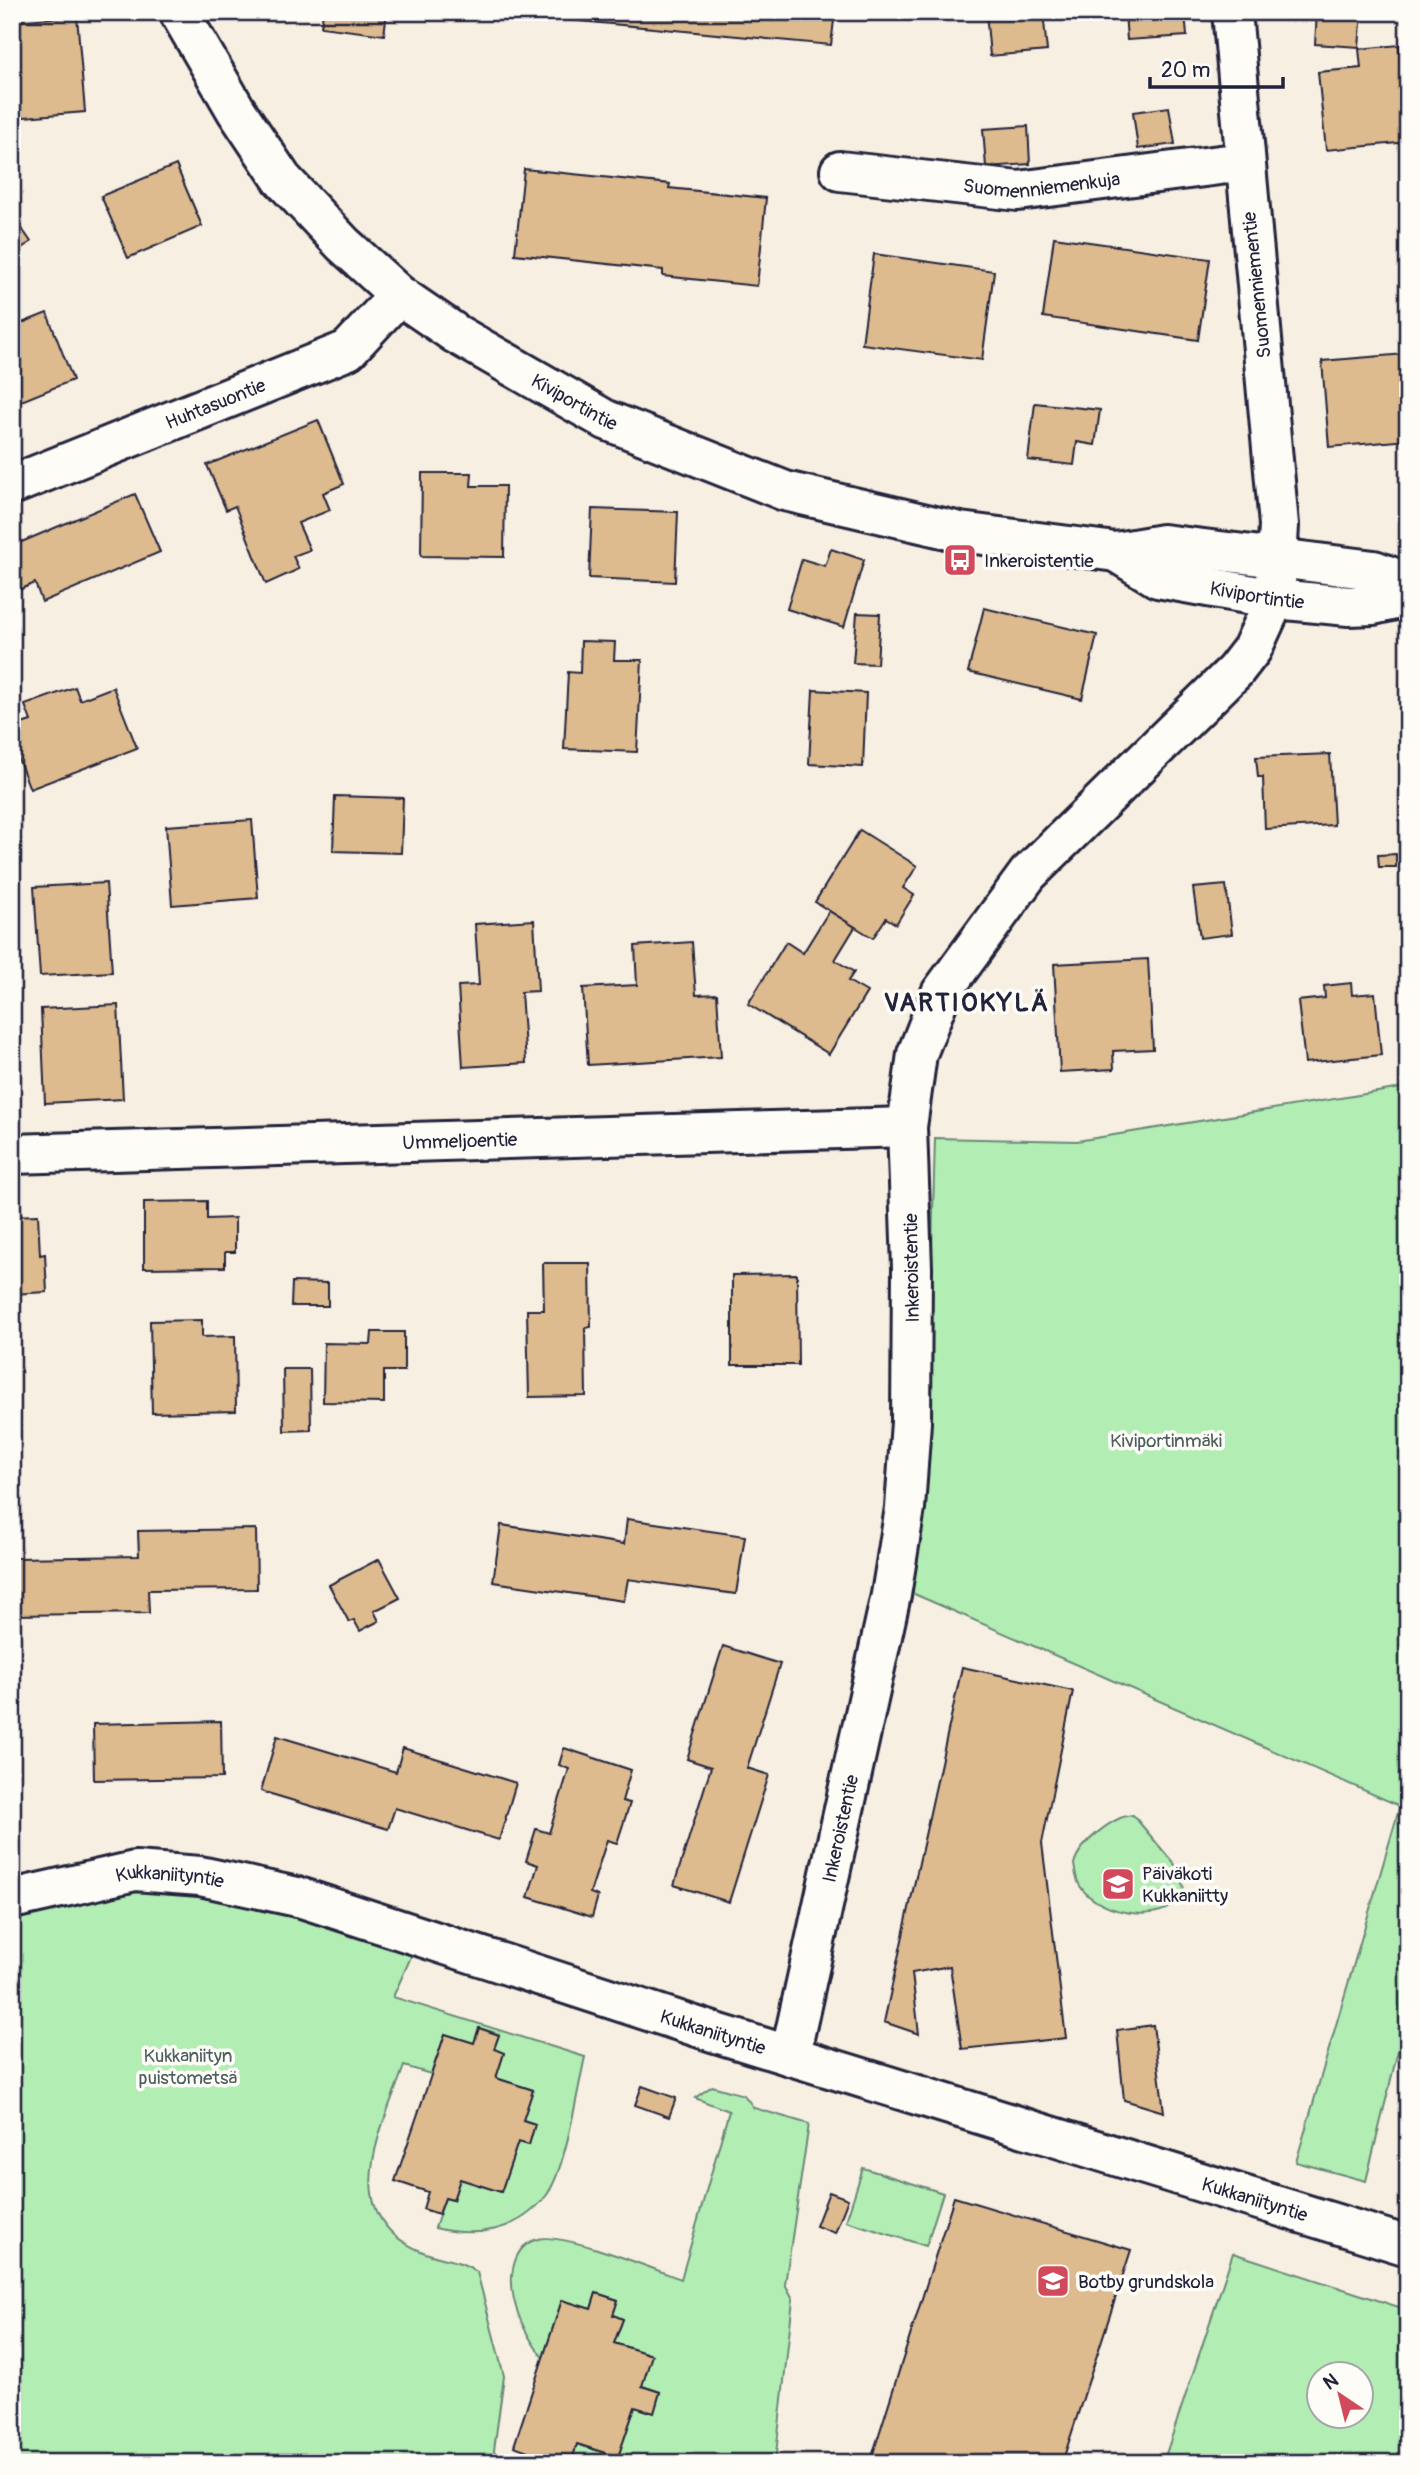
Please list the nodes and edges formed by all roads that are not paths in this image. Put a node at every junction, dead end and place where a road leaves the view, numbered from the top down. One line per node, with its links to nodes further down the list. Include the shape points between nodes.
1 (179, 12): 5 (street, Kiviportintie, via 282,179)
2 (1232, 12): 3 (street, Suomenniementie)
3 (1243, 162): 4 (street, Suomenniemenkuja, via 1018,191); 8 (street, Suomenniementie, via 1274,449 1279,525)
4 (840, 171)
5 (399, 296): 6 (street, Huhtasuontie, via 348,350); 7 (street, Kiviportintie, via 606,420 785,491 960,532)
6 (12, 485)
7 (1116, 552): 8 (street, Kiviportintie, via 1163,544); 11 (street, Kiviportintie, via 1158,578)
8 (1276, 559): 9 (street, Kiviportintie, via 1374,570); 11 (street, Suomenniementie)
9 (1408, 583)
10 (1408, 597): 11 (street, Kiviportintie, via 1373,606)
11 (1275, 599): 12 (street, Inkeroistentie, via 1252,649 1235,671 1028,874 962,962 941,993 917,1054)
12 (907, 1127): 13 (street, Ummeljoentie); 15 (street, Inkeroistentie, via 912,1280 905,1508 891,1595)
13 (12, 1154)
14 (12, 1899): 15 (street, Kukkaniityntie, via 135,1871 200,1876 302,1898)
15 (790, 2056): 16 (street, Kukkaniityntie)
16 (1408, 2246)

